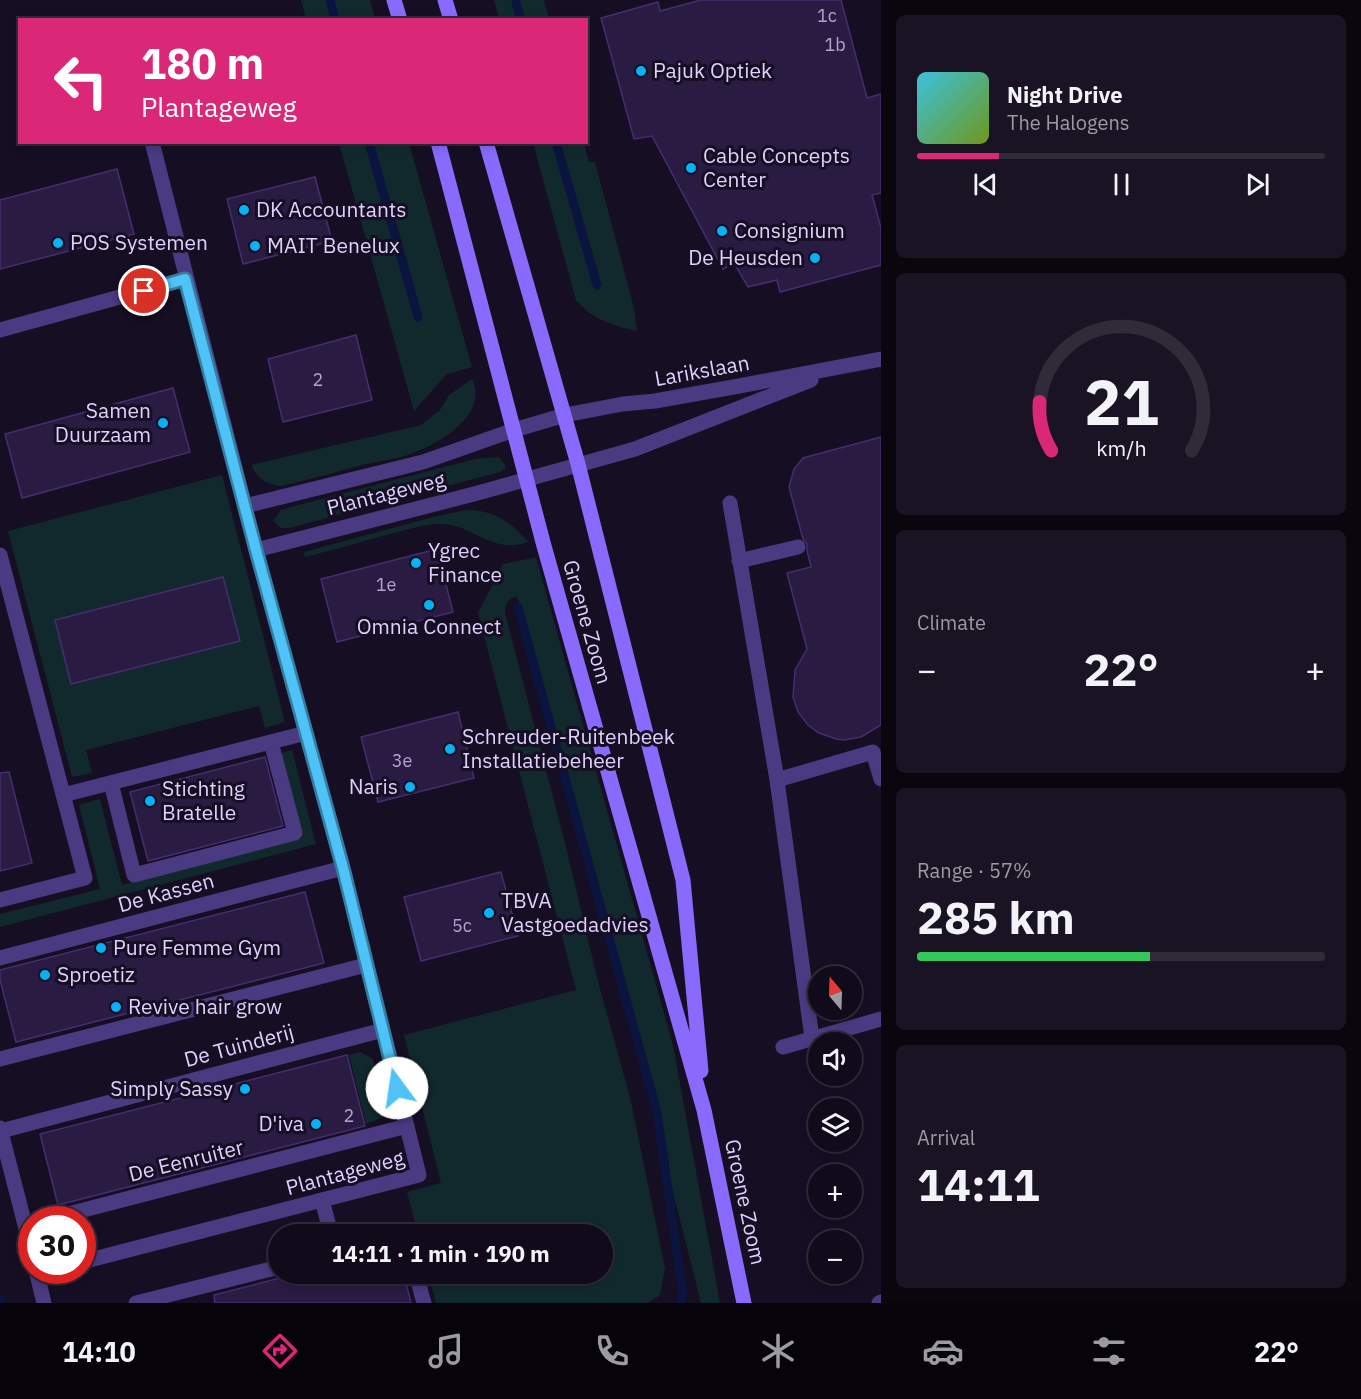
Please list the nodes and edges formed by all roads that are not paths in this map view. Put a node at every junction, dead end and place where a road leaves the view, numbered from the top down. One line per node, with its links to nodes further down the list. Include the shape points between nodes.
1 (394, 0): 3 (main road)
2 (445, 0): 4 (main road)
3 (399, 18)
4 (450, 18)
5 (152, 144): 8 (street, Plantageweg)
6 (439, 144): 13 (main road, Groene Zoom)
7 (487, 144): 12 (main road, Groene Zoom)
8 (185, 279): 9 (street); 17 (street, Plantageweg)
9 (0, 330)
10 (881, 359): 11 (street, Larikslaan)
11 (846, 366): 12 (street, Larikslaan); 14 (street, Larikslaan, via 635,448)
12 (565, 415): 13 (street, Larikslaan); 14 (main road, Groene Zoom)
13 (514, 430): 15 (main road, Groene Zoom); 17 (street, Plantageweg, via 423,462)
14 (578, 464): 15 (street, Larikslaan); 39 (main road, Groene Zoom, via 683,880)
15 (527, 479): 19 (street, Plantageweg); 39 (main road, Groene Zoom)
16 (730, 503): 21 (street)
17 (245, 506): 19 (street, Plantageweg)
18 (798, 547): 21 (street)
19 (256, 550): 22 (street, Plantageweg)
20 (0, 555): 27 (street)
21 (739, 561): 25 (street)
22 (306, 733): 23 (street); 28 (street, Plantageweg)
23 (271, 742): 26 (street); 26 (street, via 295,833 135,875)
24 (881, 779): 25 (street, via 873,752)
25 (777, 780): 34 (street)
26 (111, 783): 27 (street)
27 (63, 795): 29 (street, via 85,878)
28 (343, 868): 30 (street, De Kassen); 31 (street, Plantageweg)
29 (0, 900)
30 (0, 958)
31 (366, 964): 33 (street, Plantageweg); 38 (street)
32 (881, 1018): 35 (street)
33 (383, 1030): 40 (street, Plantageweg); 41 (street, De Tuinderij)
34 (811, 1032)
35 (833, 1032)
36 (808, 1039): 37 (street)
37 (783, 1047)
38 (0, 1059)
39 (705, 1110): 53 (main road, Groene Zoom)
40 (407, 1126): 42 (street, Plantageweg, via 419,1175); 44 (street, De Eenruiter)
41 (0, 1129): 43 (street)
42 (322, 1200): 45 (street); 46 (street, Plantageweg)
43 (23, 1206)
44 (96, 1207)
45 (328, 1224)
46 (96, 1258)
47 (268, 1270): 51 (street)
48 (42, 1284): 50 (street)
49 (419, 1284): 52 (street)
50 (44, 1303)
51 (136, 1303)
52 (424, 1303)
53 (744, 1303)

